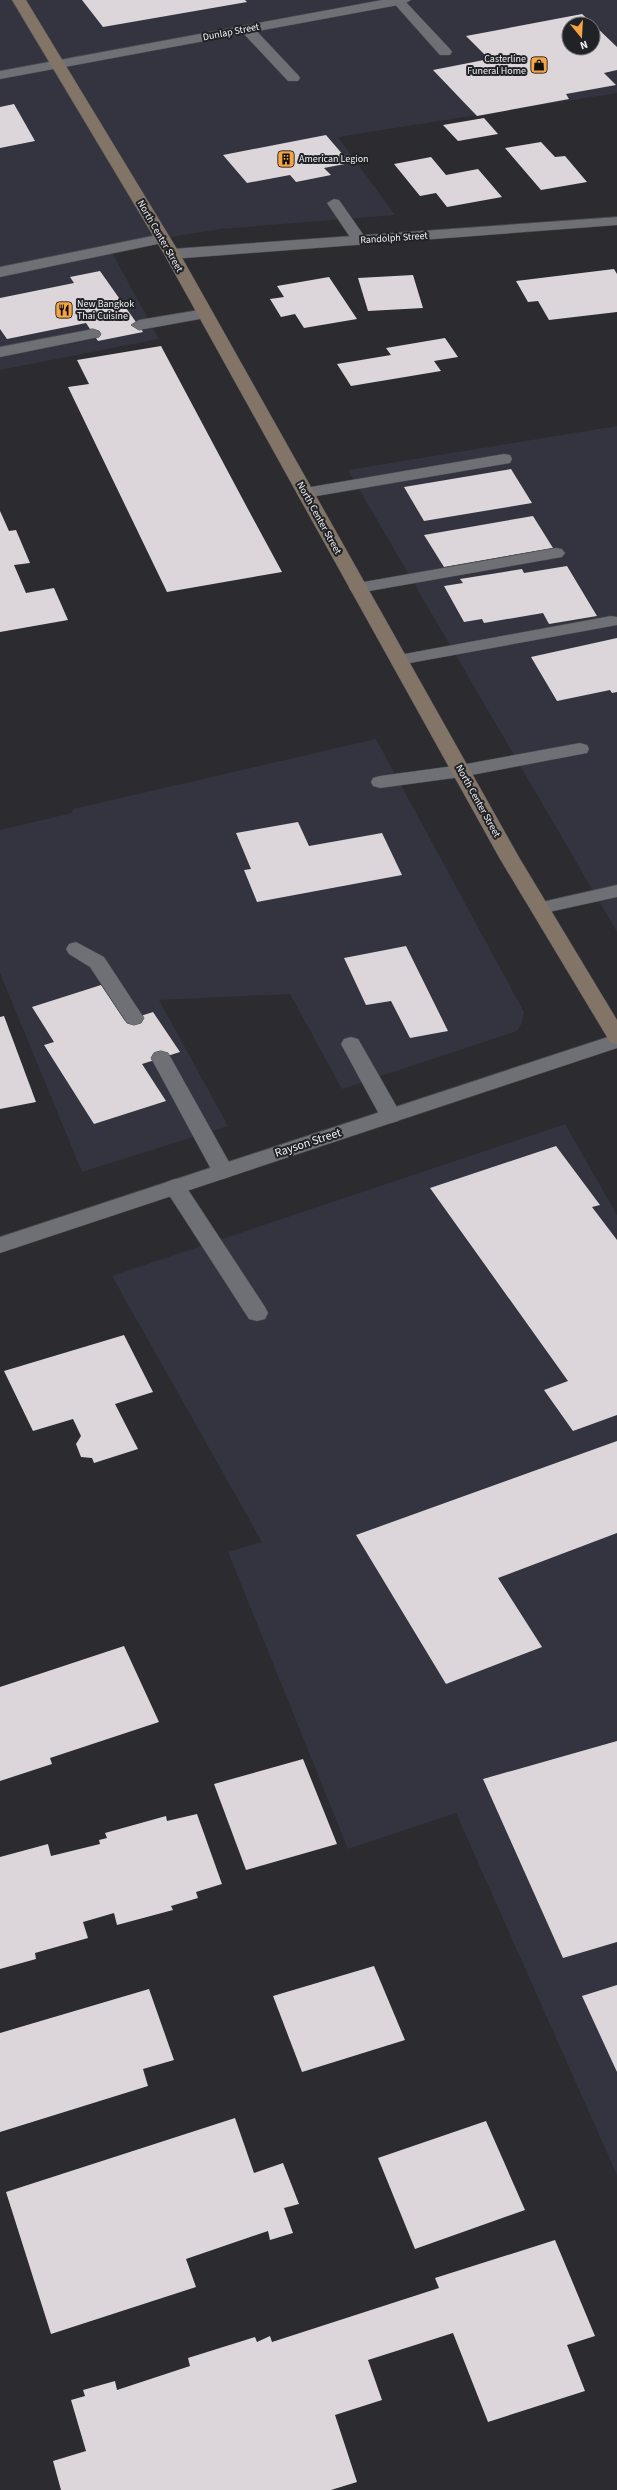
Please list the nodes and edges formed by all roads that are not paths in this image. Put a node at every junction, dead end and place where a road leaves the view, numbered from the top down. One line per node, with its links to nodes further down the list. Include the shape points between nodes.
1 (19, 0): 5 (main road, North Center Street)
2 (400, 1): 3 (street, Dunlap Street); 4 (street)
3 (247, 29): 5 (street, Dunlap Street); 7 (street)
4 (445, 52)
5 (59, 65): 6 (street, Dunlap Street); 10 (main road, North Center Street)
6 (0, 75)
7 (292, 78)
8 (334, 203): 11 (street)
9 (617, 221): 11 (street, Randolph Street)
10 (162, 239): 12 (main road, North Center Street); 13 (street)
11 (359, 240): 12 (street, Randolph Street)
12 (172, 254): 14 (main road, North Center Street)
13 (0, 272)
14 (205, 314): 15 (street); 19 (main road, North Center Street)
15 (139, 325)
16 (93, 334): 17 (street)
17 (0, 352)
18 (504, 459): 19 (street)
19 (305, 493): 21 (main road, North Center Street)
20 (556, 553): 21 (street)
21 (358, 588): 23 (main road, North Center Street)
22 (611, 621): 23 (street)
23 (399, 660): 25 (main road, North Center Street)
24 (580, 749): 25 (street)
25 (461, 771): 26 (street); 28 (main road, North Center Street)
26 (380, 782)
27 (617, 891): 28 (street)
28 (540, 908): 31 (main road, North Center Street)
29 (76, 948): 30 (street, via 97,962)
30 (134, 1018)
31 (614, 1026)
32 (617, 1041): 35 (street, Rayson Street)
33 (351, 1044): 35 (street)
34 (161, 1058): 36 (street)
35 (391, 1116): 36 (street, Rayson Street)
36 (223, 1171): 37 (street, Rayson Street)
37 (175, 1187): 38 (street, Rayson Street); 39 (street)
38 (0, 1245)
39 (257, 1313)

